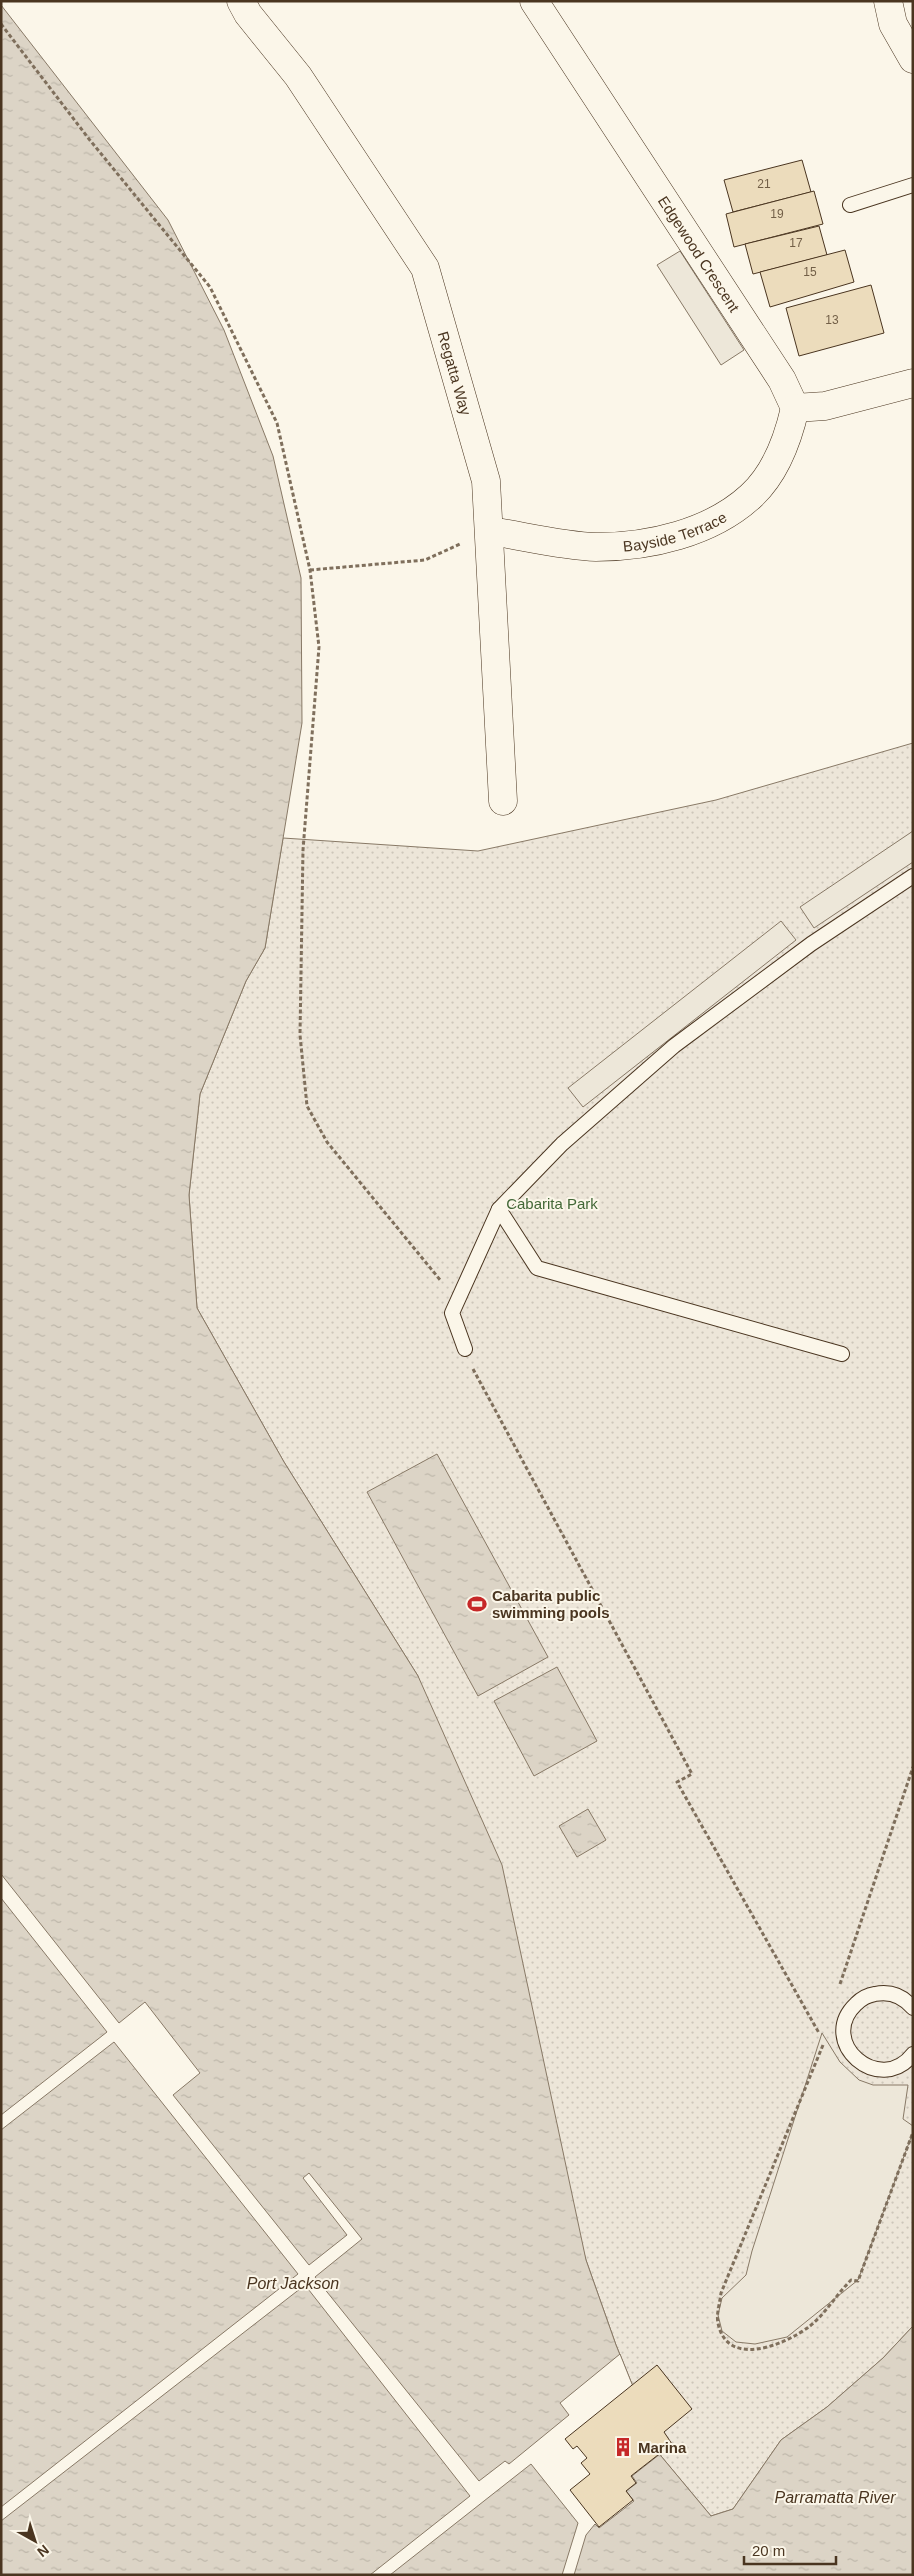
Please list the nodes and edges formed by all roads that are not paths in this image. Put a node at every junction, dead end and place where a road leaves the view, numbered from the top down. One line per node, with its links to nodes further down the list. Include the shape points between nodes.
1 (241, 1): 9 (street, Regatta Way, via 298,76 425,268 486,481)
2 (534, 1): 8 (street, Edgewood Crescent, via 782,380)
3 (888, 1): 4 (street, via 893,24)
4 (913, 59)
5 (913, 185): 6 (lane)
6 (850, 205)
7 (913, 383): 8 (street, via 825,406)
8 (795, 408): 9 (street, Bayside Terrace, via 790,433 772,469 752,495 725,516 692,531 643,544 594,547)
9 (490, 531): 10 (street, Regatta Way)
10 (503, 801)
11 (913, 876): 12 (lane, via 811,944 674,1046 562,1144)
12 (499, 1209): 13 (lane, via 452,1313); 14 (lane, via 537,1268)
13 (465, 1349)
14 (842, 1354)
15 (912, 2002): 16 (lane, via 886,1993 873,1994 851,2008 842,2031 853,2056 874,2069 887,2070 899,2066)
16 (913, 2054)

